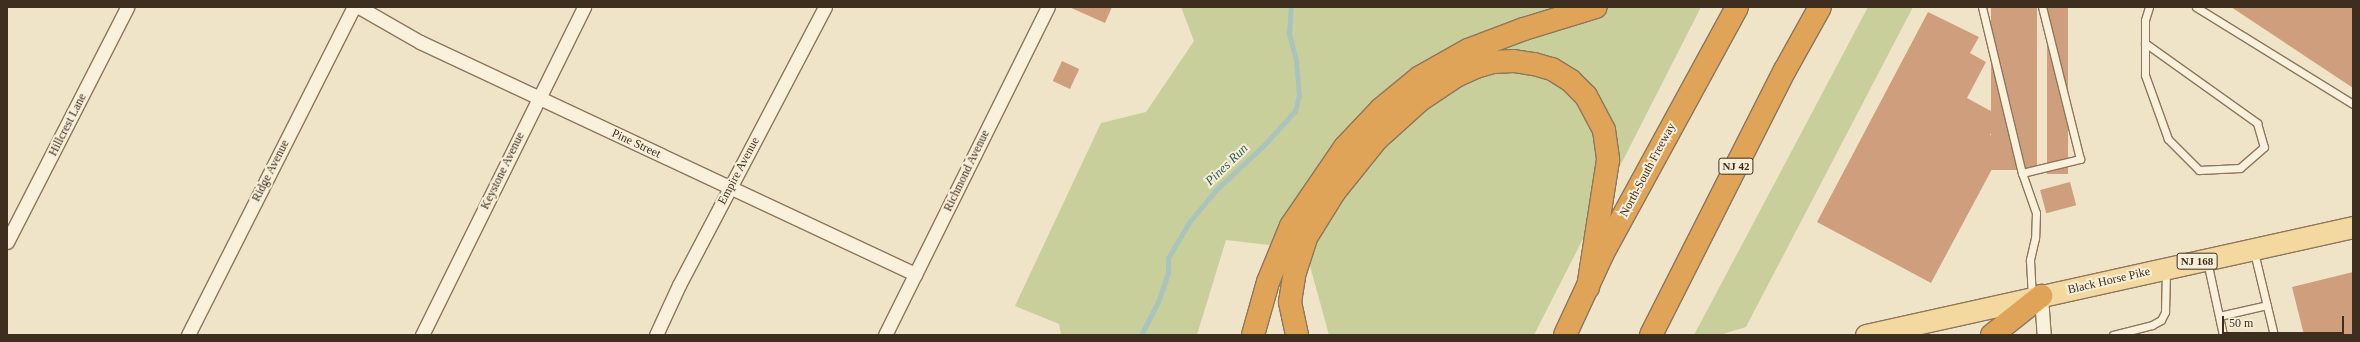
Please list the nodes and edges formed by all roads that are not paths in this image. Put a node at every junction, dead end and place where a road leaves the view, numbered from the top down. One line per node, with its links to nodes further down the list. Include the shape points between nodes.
1 (127, 7): 20 (street, Hillcrest Lane)
2 (354, 7): 30 (street, Ridge Avenue)
3 (359, 7): 15 (street, Pine Street, via 420,42)
4 (584, 7): 15 (street, Keystone Avenue)
5 (825, 7): 18 (street, Empire Avenue)
6 (1048, 7): 24 (street, Richmond Avenue)
7 (1596, 7): 34 (highway, via 1524,29 1468,50 1420,77 1381,109 1345,147 1291,226 1268,282)
8 (1737, 7): 25 (highway, North-South Freeway, via 1607,246)
9 (1820, 7): 29 (highway, NJ 42)
10 (1982, 7): 17 (lane)
11 (2042, 7): 17 (lane, via 2080,159)
12 (2149, 7): 14 (lane, via 2145,20)
13 (2196, 7): 16 (lane)
14 (2145, 43): 14 (lane, via 2145,75 2168,139 2199,170 2240,168 2264,147 2257,123)
15 (538, 98): 18 (street, Pine Street); 31 (street, Keystone Avenue)
16 (2353, 104)
17 (2022, 173): 26 (lane, via 2036,213 2035,238 2030,260)
18 (730, 188): 24 (street, Pine Street); 32 (street, Empire Avenue)
19 (2353, 227): 21 (main road, Black Horse Pike / NJ 168)
20 (7, 242)
21 (2253, 249): 22 (main road, Black Horse Pike / NJ 168); 27 (lane)
22 (2206, 259): 23 (main road, Black Horse Pike / NJ 168); 28 (lane)
23 (2166, 268): 26 (main road, Black Horse Pike / NJ 168); 40 (lane, via 2165,312 2161,320 2152,325)
24 (915, 274): 33 (street, Richmond Avenue)
25 (1588, 287): 35 (highway, via 1608,160 1604,130 1586,96 1571,81 1552,69 1514,61 1493,62 1456,76 1419,101 1377,139 1335,191 1307,236 1295,272 1290,302); 36 (highway, North-South Freeway)
26 (2036, 297): 37 (main road, Black Horse Pike / NJ 168); 38 (highway); 39 (street)
27 (2267, 305): 28 (lane); 42 (lane)
28 (2219, 316): 41 (lane)
29 (1653, 331)
30 (188, 335)
31 (422, 335)
32 (656, 335)
33 (885, 335)
34 (1253, 335)
35 (1297, 335)
36 (1565, 335)
37 (1866, 335)
38 (1992, 335)
39 (2044, 335)
40 (2113, 335)
41 (2223, 335)
42 (2274, 335)

